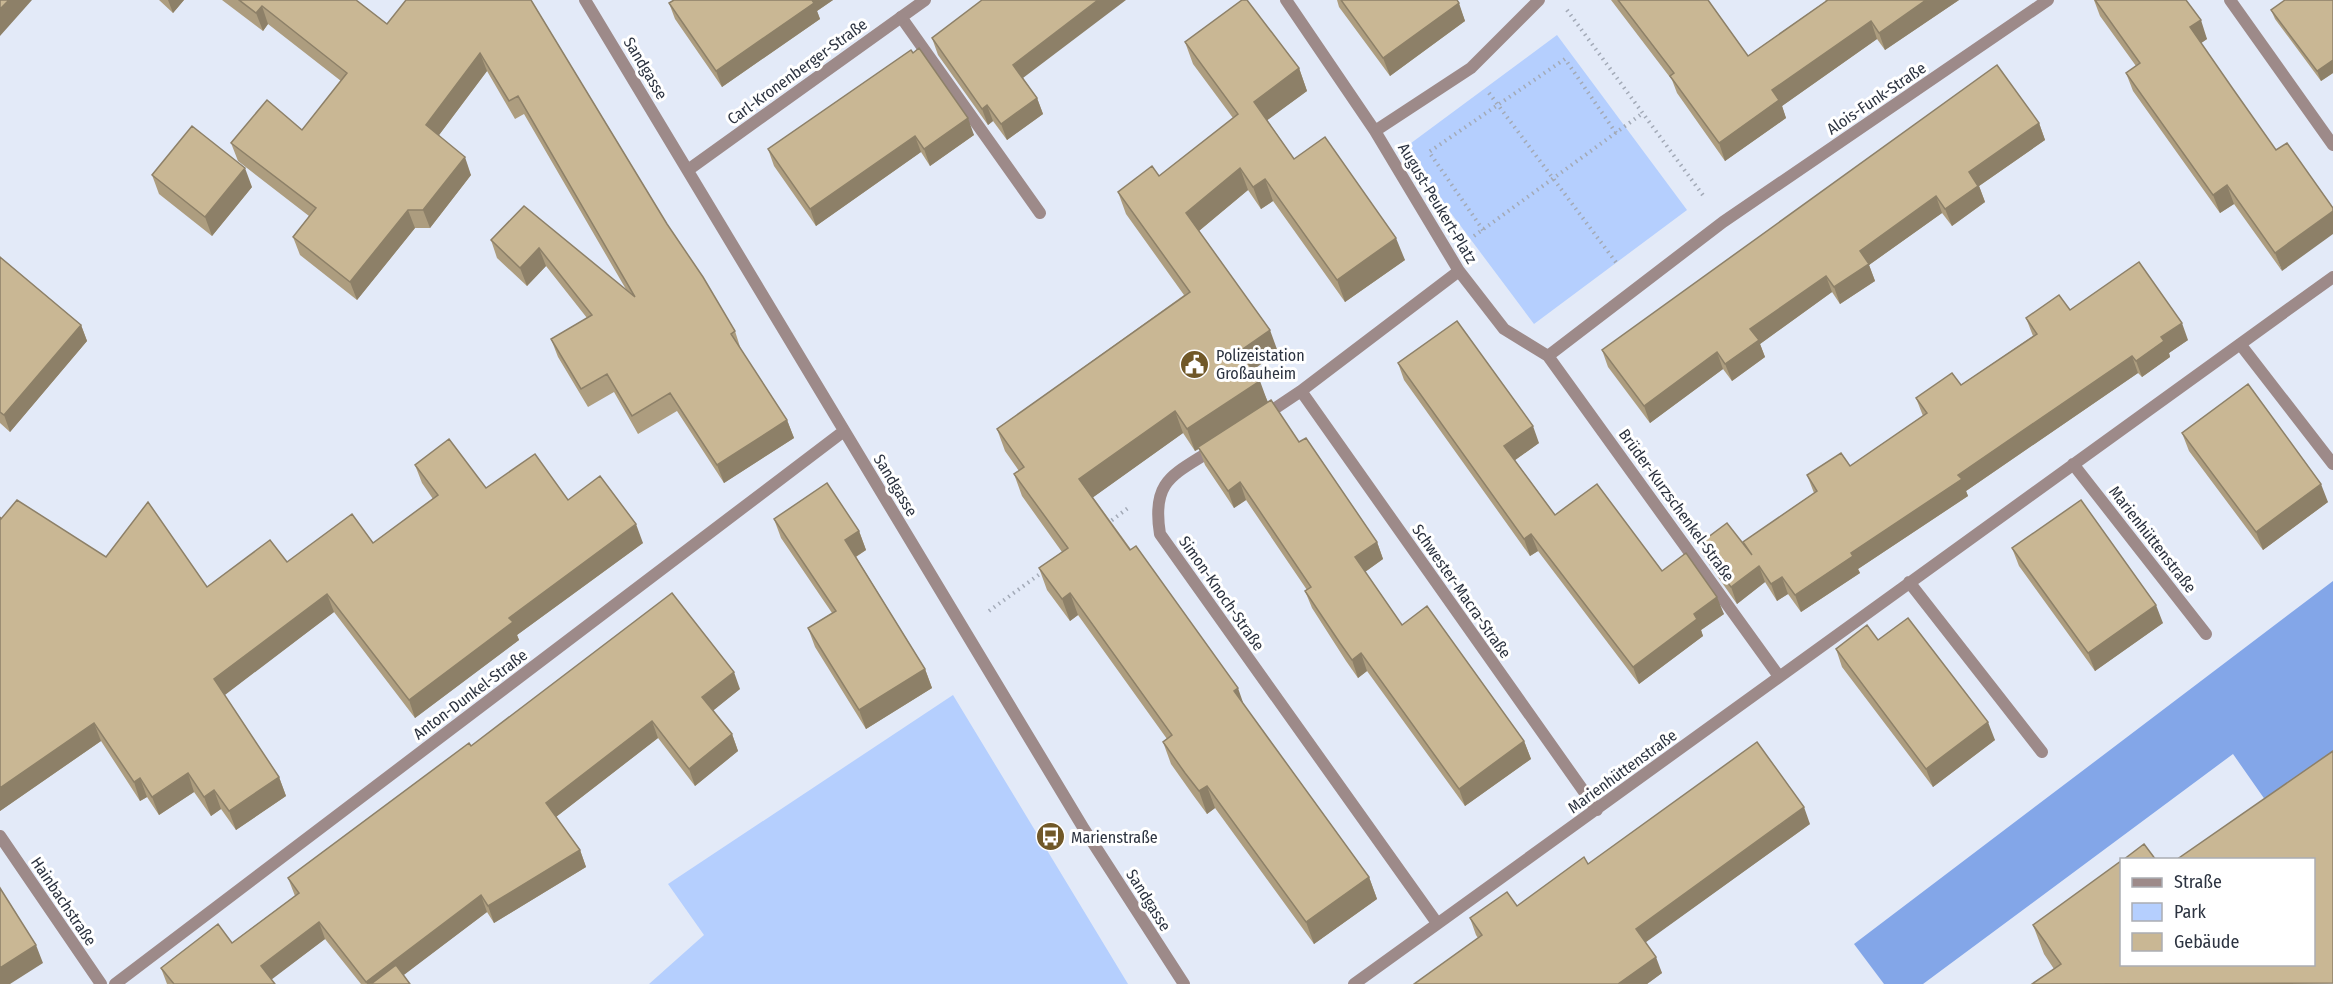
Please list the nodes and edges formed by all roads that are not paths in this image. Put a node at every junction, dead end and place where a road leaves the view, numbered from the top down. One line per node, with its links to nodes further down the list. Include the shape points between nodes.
1 (585, 0): 10 (street, Sandgasse)
2 (925, 0): 7 (street, Carl-Kronenberger-Straße)
3 (1286, 0): 8 (street, August-Peukert-Platz)
4 (1539, 0): 8 (street, via 1471,68)
5 (2048, 0): 15 (street, Alois-Funk-Straße, via 1723,222)
6 (2230, 0): 9 (street)
7 (901, 17): 10 (street, Carl-Kronenberger-Straße); 11 (street)
8 (1375, 131): 12 (street, August-Peukert-Platz)
9 (2333, 145)
10 (688, 170): 18 (street, Sandgasse)
11 (1040, 213)
12 (1459, 271): 15 (street, August-Peukert-Platz, via 1504,329); 16 (street)
13 (2333, 276): 14 (street, Marienhüttenstraße)
14 (2240, 344): 20 (street, Marienhüttenstraße); 21 (street)
15 (1548, 356): 24 (street, Brüder-Kurzschenkel-Straße)
16 (1300, 391): 17 (street); 26 (street, Schwester-Macra-Straße)
17 (1252, 423)
18 (844, 431): 30 (street, Anton-Dunkel-Straße); 31 (street, Sandgasse, via 1084,829)
19 (1223, 442): 28 (street, Simon-Knoch-Straße, via 1165,481 1156,510 1160,534)
20 (2073, 464): 22 (street, Marienhüttenstraße); 23 (street, Marienhüttenstraße)
21 (2333, 464)
22 (1909, 582): 24 (street, Marienhüttenstraße); 25 (street)
23 (2206, 634)
24 (1779, 675): 26 (street, Marienhüttenstraße)
25 (2042, 752)
26 (1597, 810): 28 (street, Marienhüttenstraße)
27 (0, 836): 29 (street, Hainbachstraße)
28 (1437, 923): 32 (street, Marienhüttenstraße)
29 (101, 984)
30 (115, 984)
31 (1184, 984)
32 (1354, 984)

